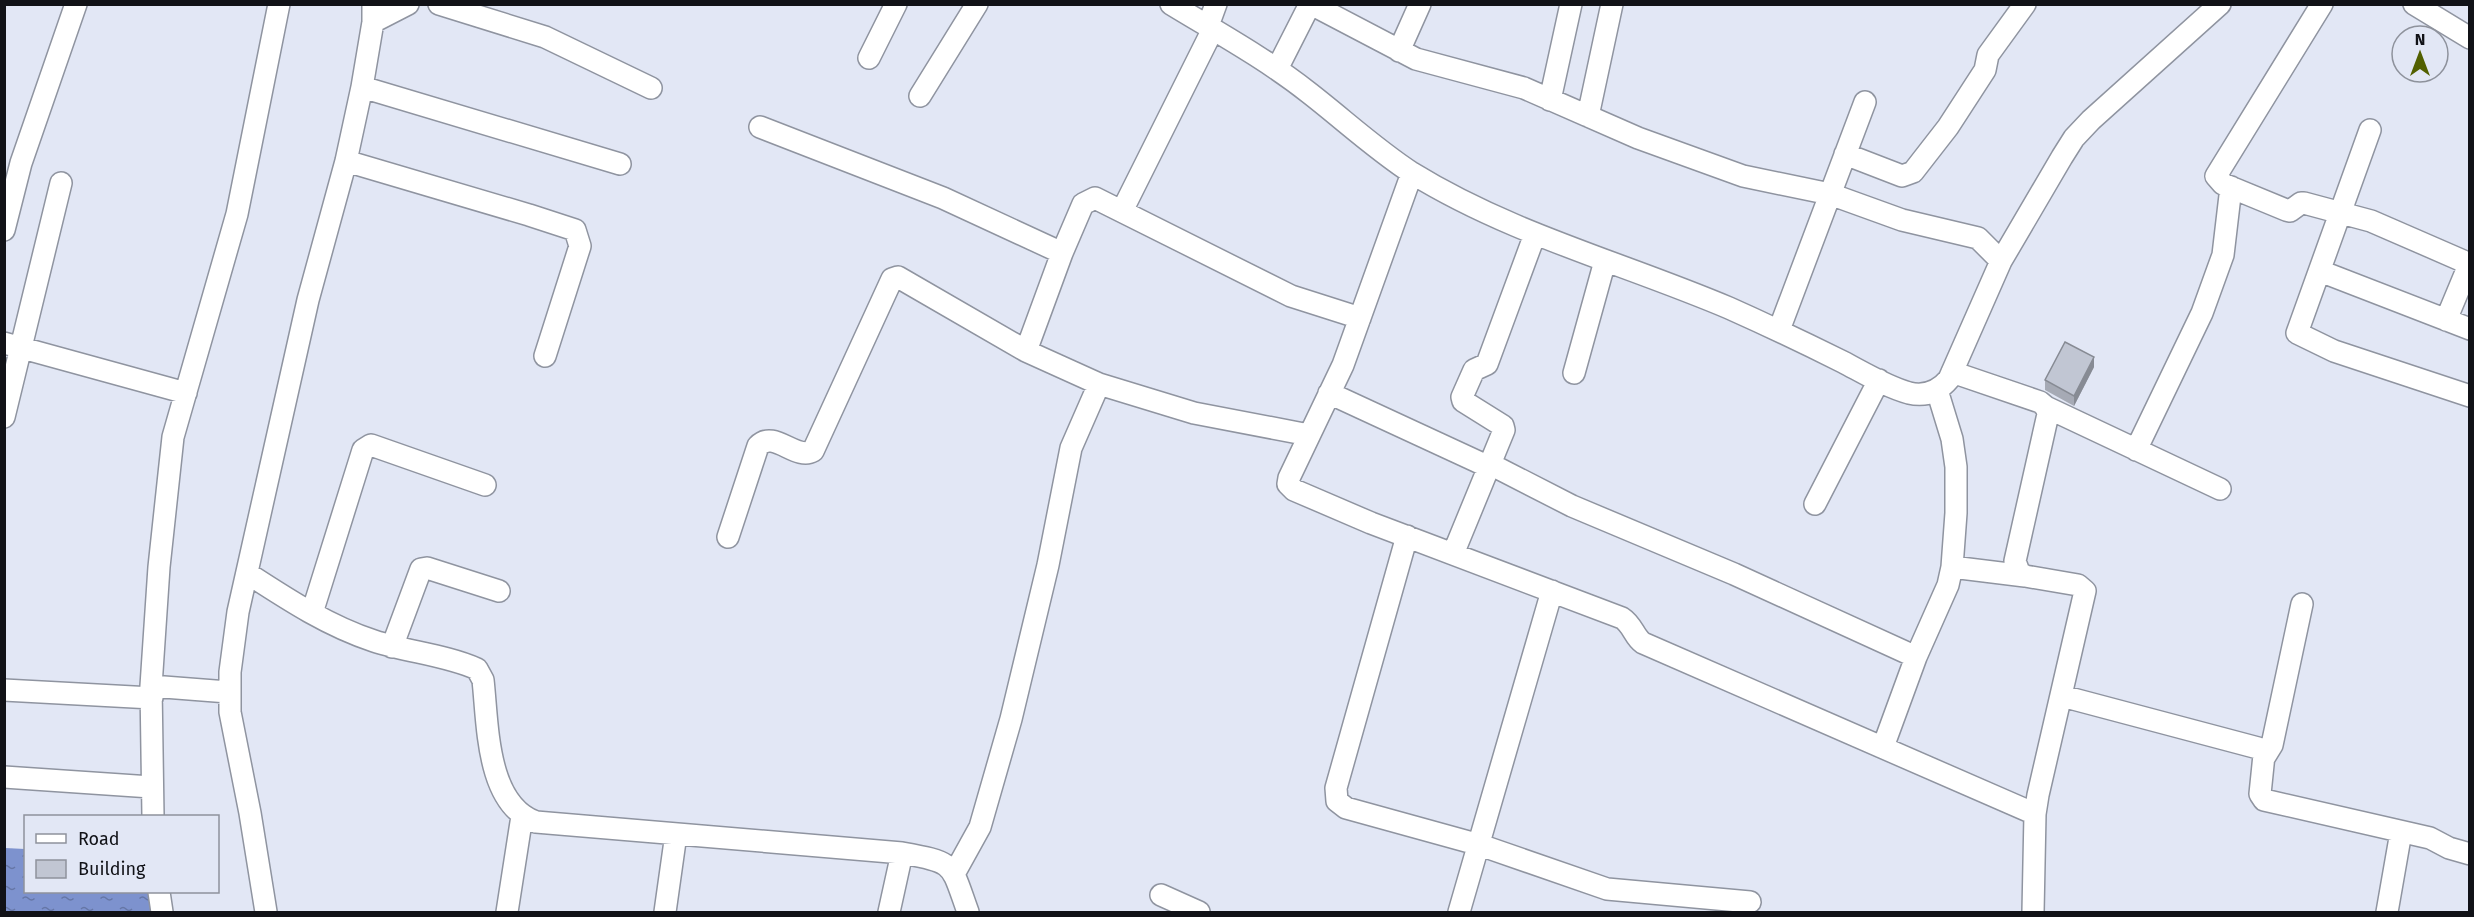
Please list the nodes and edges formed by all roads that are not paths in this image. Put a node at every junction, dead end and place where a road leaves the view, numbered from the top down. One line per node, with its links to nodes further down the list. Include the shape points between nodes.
1 (76, 4): 40 (street, via 21,163)
2 (279, 4): 58 (street, via 237,214)
3 (408, 4): 17 (street)
4 (439, 4): 24 (street, via 544,37)
5 (896, 4): 21 (street)
6 (977, 4): 25 (street)
7 (1171, 4): 18 (street)
8 (1216, 4): 18 (street)
9 (1310, 4): 20 (street); 22 (street)
10 (1420, 4): 20 (street)
11 (1571, 4): 26 (street)
12 (1612, 4): 28 (street)
13 (2025, 4): 31 (street, via 1988,56 1987,68 1948,127 1912,172 1902,176)
14 (2220, 4): 44 (street, via 2074,138)
15 (2322, 4): 36 (street, via 2217,173 2218,180)
16 (2414, 4): 19 (street)
17 (373, 13): 23 (street)
18 (1210, 28): 22 (street); 38 (street)
19 (2469, 38)
20 (1399, 51): 26 (street, via 1524,88)
21 (869, 58)
22 (1276, 69): 34 (street)
23 (362, 87): 32 (street); 33 (street)
24 (651, 88)
25 (920, 96)
26 (1550, 100): 28 (street)
27 (1865, 102): 31 (street)
28 (1588, 116): 37 (street, via 1743,176)
29 (760, 127): 42 (street, via 943,198)
30 (2370, 130): 39 (street)
31 (1845, 154): 37 (street)
32 (345, 161): 52 (street, via 574,230 579,246); 73 (street, via 308,300)
33 (620, 164)
34 (1412, 173): 41 (street); 46 (street)
35 (61, 183): 50 (street)
36 (2231, 187): 39 (street, via 2290,211 2304,203); 64 (street, via 2220,265 2202,313)
37 (1830, 194): 44 (street, via 1902,220 1978,238); 49 (street)
38 (1122, 211): 42 (street, via 1099,198 1086,201); 46 (street, via 1291,296)
39 (2341, 213): 45 (street); 47 (street, via 2371,221 2465,263 2466,272)
40 (4, 230)
41 (1535, 234): 43 (street); 65 (street, via 1487,364 1474,370 1462,397 1504,428)
42 (1062, 253): 51 (street)
43 (1605, 261): 49 (street); 54 (street)
44 (2001, 261): 53 (street)
45 (2320, 270): 47 (street); 60 (street, via 2297,329 2300,336)
46 (1360, 318): 59 (street)
47 (2446, 320): 48 (street)
48 (2469, 329)
49 (1779, 330): 55 (street)
50 (13, 346): 58 (street); 62 (street)
51 (1026, 351): 56 (street); 70 (street, via 900,278 892,279 813,450 803,453 772,441 758,446)
52 (545, 356)
53 (1953, 372): 57 (street); 61 (street)
54 (1574, 373)
55 (1880, 380): 57 (street, via 1909,393 1923,395); 68 (street)
56 (1099, 384): 63 (street, via 1194,413); 97 (street, via 1071,448 1046,576 980,827)
57 (1937, 390): 72 (street, via 1956,467)
58 (186, 393): 82 (street, via 169,469)
59 (1329, 393): 63 (street); 65 (street)
60 (2469, 396)
61 (2046, 407): 64 (street); 74 (street, via 2048,414 2015,555 2016,566)
62 (4, 417)
63 (1309, 435): 69 (street, via 1288,484 1294,490)
64 (2136, 450): 67 (street)
65 (1490, 465): 71 (street); 80 (street, via 1572,506)
66 (485, 485): 78 (street, via 367,446)
67 (2220, 489)
68 (1815, 504)
69 (1407, 536): 71 (street); 94 (street, via 1336,788 1336,801 1346,808)
70 (728, 537)
71 (1453, 554): 76 (street)
72 (1952, 567): 74 (street); 80 (street)
73 (247, 573): 78 (street); 83 (street)
74 (2025, 576): 84 (street, via 2078,585 2085,591)
75 (499, 591): 79 (street, via 421,569)
76 (1552, 591): 85 (street, via 1628,622 1643,643); 94 (street)
77 (2302, 604): 86 (street, via 2272,745)
78 (312, 614): 79 (street)
79 (392, 647): 91 (street, via 479,671 495,774)
80 (1916, 657): 85 (street)
81 (4, 690): 82 (street)
82 (152, 692): 83 (street); 88 (street)
83 (228, 692): 102 (street)
84 (2062, 696): 86 (street, via 2258,748); 89 (street)
85 (1882, 747): 89 (street)
86 (2264, 758): 92 (street, via 2260,794 2265,800)
87 (4, 777): 88 (street)
88 (151, 788): 90 (street)
89 (2036, 814): 109 (street)
90 (153, 815)
91 (522, 816): 93 (street, via 536,822); 103 (street)
92 (2401, 832): 96 (street, via 2430,838); 110 (street)
93 (676, 834): 95 (street); 104 (street)
94 (1480, 845): 100 (street, via 1607,889); 108 (street)
95 (902, 853): 97 (street, via 940,861); 105 (street)
96 (2469, 854)
97 (954, 874): 106 (street)
98 (159, 893): 101 (street)
99 (1161, 895): 107 (street)
100 (1750, 902)
101 (162, 912)
102 (266, 912)
103 (507, 912)
104 (665, 912)
105 (889, 912)
106 (968, 912)
107 (1199, 912)
108 (1459, 912)
109 (2034, 912)
110 (2387, 912)

